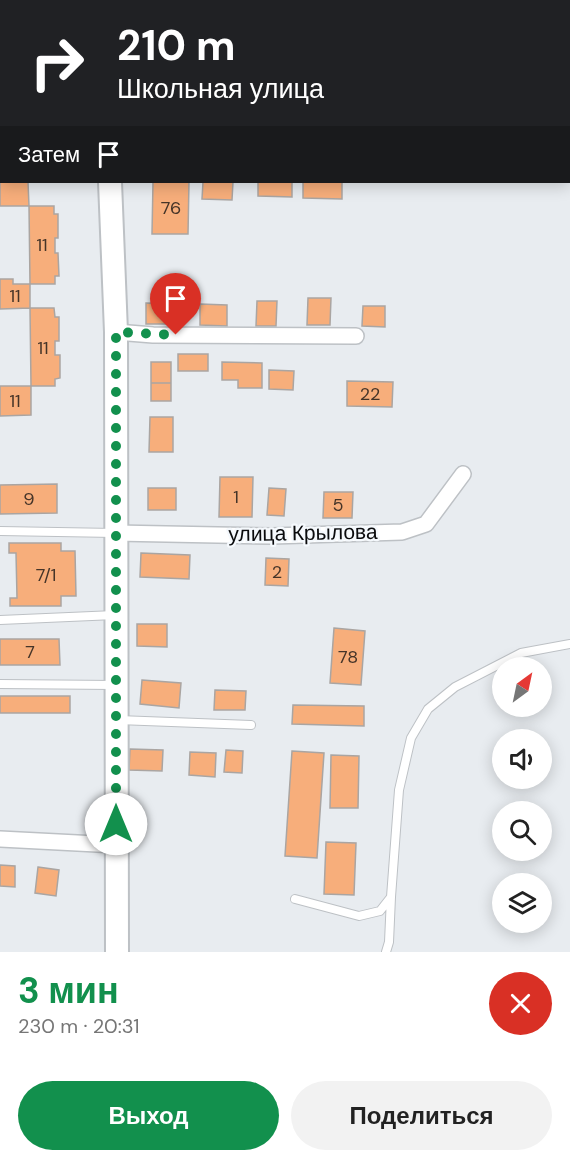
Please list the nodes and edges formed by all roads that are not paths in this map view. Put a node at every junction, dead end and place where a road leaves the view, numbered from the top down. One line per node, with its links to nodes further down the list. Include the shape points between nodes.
1 (110, 183): 2 (street)
2 (116, 332): 3 (street); 6 (street)
3 (356, 336)
4 (463, 474): 6 (street, улица Крылова, via 426,524 402,532 272,536)
5 (0, 531): 6 (lane)
6 (116, 533): 7 (street)
7 (116, 615): 8 (lane); 11 (street)
8 (0, 620)
9 (570, 644): 16 (lane, via 521,653 455,687 428,709 411,738 399,790)
10 (0, 684): 11 (lane)
11 (116, 684): 12 (street)
12 (116, 720): 13 (lane); 15 (street)
13 (251, 725)
14 (0, 839): 15 (street)
15 (116, 844): 18 (street)
16 (391, 897): 17 (lane, via 380,911 359,916); 19 (lane)
17 (295, 899)
18 (117, 952)
19 (386, 952)

